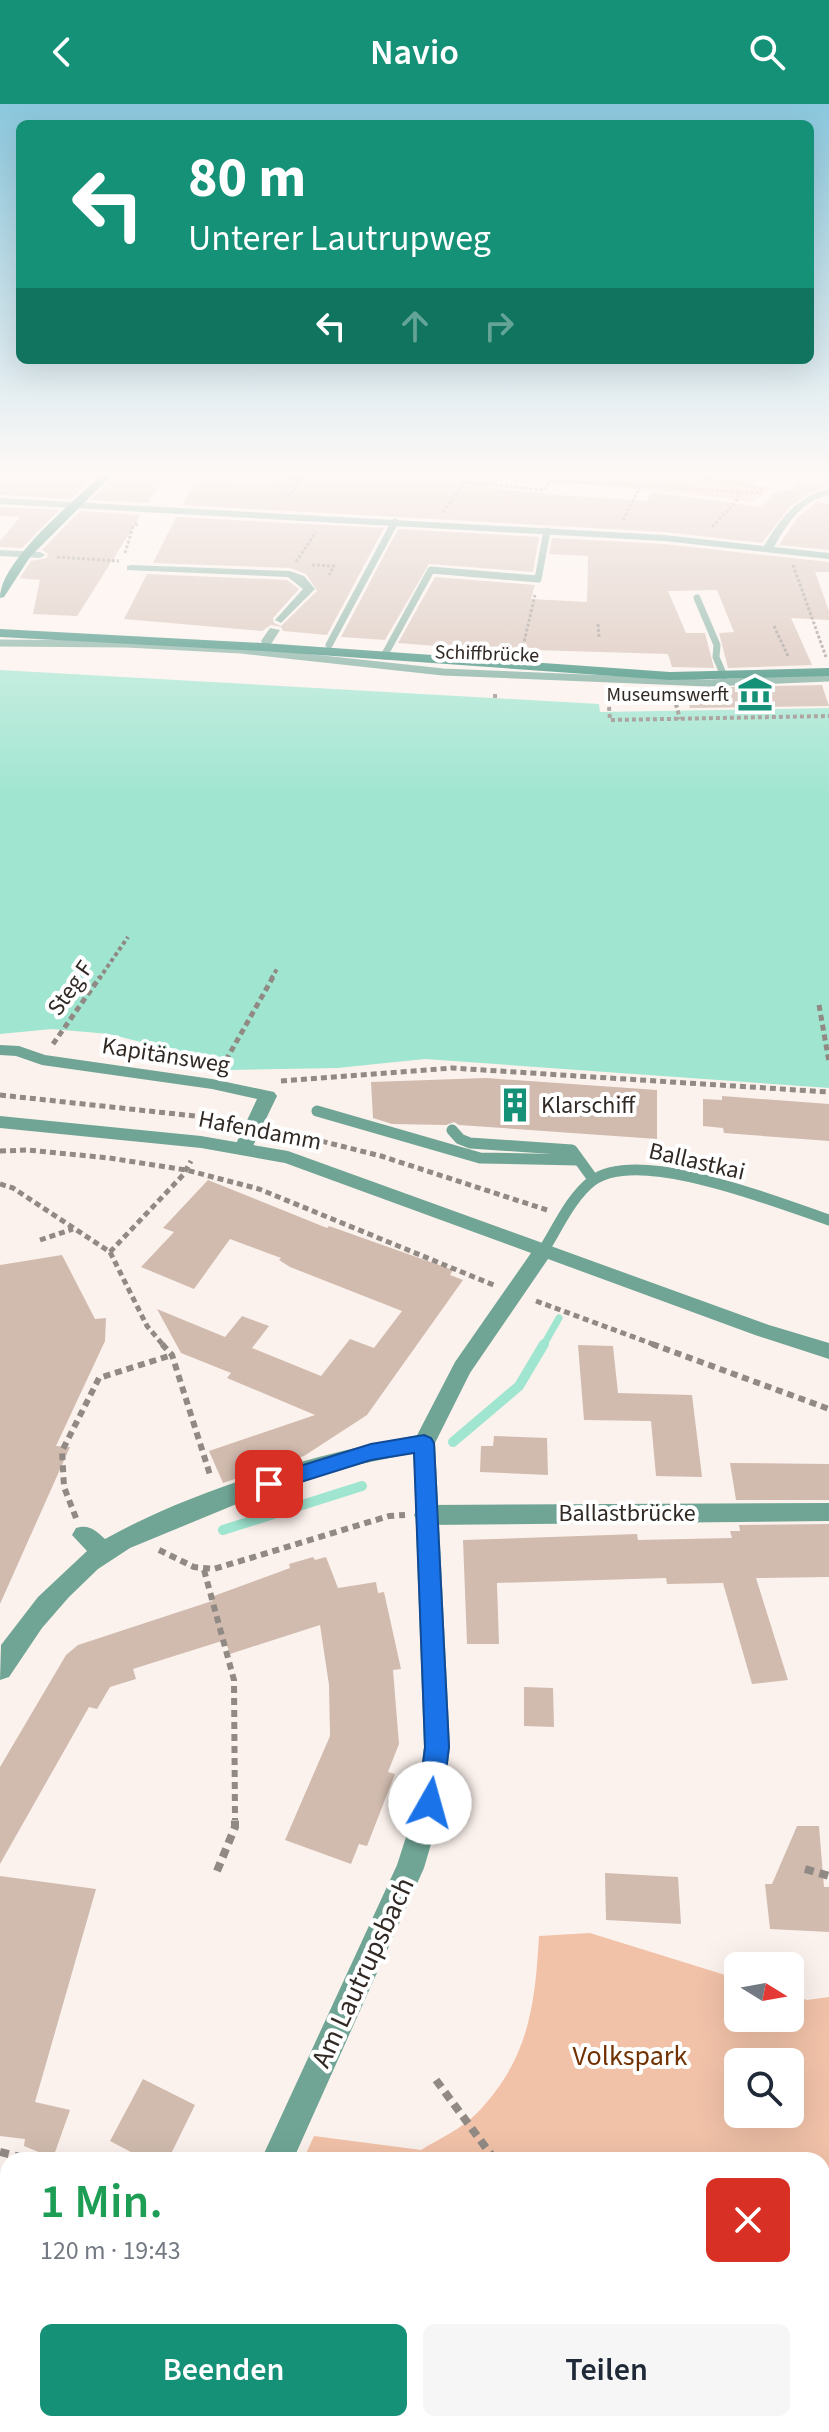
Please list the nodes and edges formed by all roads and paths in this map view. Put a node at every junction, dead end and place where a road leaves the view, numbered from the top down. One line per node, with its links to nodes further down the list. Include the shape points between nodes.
1 (22, 583): 8 (main road)
2 (304, 583): 12 (street, via 309,589)
3 (362, 583): 16 (lane)
4 (424, 583): 17 (lane)
5 (537, 583): 18 (path, via 521,650)
6 (798, 583): 20 (path)
7 (697, 598): 21 (lane)
8 (0, 611)
9 (598, 624): 14 (path)
10 (774, 626): 19 (path)
11 (0, 627): 12 (main road, Schiffbrücke)
12 (274, 630): 16 (main road, Schiffbrücke)
13 (0, 633): 17 (main road, Schiffbrücke)
14 (599, 637)
15 (0, 643): 20 (lane, Schiffbrücke, via 178,646 420,670 695,683)
16 (329, 645): 17 (main road, Schiffbrücke)
17 (385, 653): 21 (main road, Schiffbrücke)
18 (533, 654)
19 (794, 668)
20 (829, 671): 21 (main road, Schiffbrücke)
21 (724, 676)
22 (671, 686): 26 (path)
23 (606, 701): 26 (path, via 610,720)
24 (829, 716): 25 (path)
25 (778, 717): 26 (path); 27 (path)
26 (679, 719): 28 (path)
27 (781, 724)
28 (679, 725)
29 (128, 937): 33 (path, Steg F)
30 (277, 969): 36 (path)
31 (819, 1005): 34 (path)
32 (0, 1050): 33 (street, Kapitänsweg)
33 (42, 1060): 36 (street, Kapitänsweg)
34 (829, 1062)
35 (274, 1082): 37 (path, via 452,1068)
36 (212, 1084): 41 (street, Kapitänsweg, via 268,1096)
37 (829, 1092)
38 (0, 1095): 41 (path)
39 (317, 1111): 46 (lane, via 480,1158)
40 (0, 1122): 43 (street, Hafendamm)
41 (255, 1124): 44 (street, Kapitänsweg); 50 (path, via 381,1156)
42 (452, 1130): 46 (lane, via 470,1143 572,1150)
43 (201, 1142): 44 (street, Hafendamm); 47 (path)
44 (243, 1148): 54 (street, Hafendamm, via 331,1171)
45 (0, 1151): 47 (path, via 109,1158)
46 (578, 1160): 48 (lane)
47 (186, 1170): 55 (path); 56 (path, via 259,1189)
48 (593, 1179): 50 (lane); 51 (lane, Ballastkai, via 620,1168 648,1169 695,1178)
49 (0, 1184): 52 (path)
50 (567, 1216): 54 (lane)
51 (829, 1220)
52 (73, 1228): 53 (path); 55 (path)
53 (40, 1240)
54 (543, 1251): 56 (street); 57 (street)
55 (110, 1252): 58 (path, via 147,1326)
56 (514, 1293): 59 (path); 60 (street, via 457,1377)
57 (829, 1351)
58 (172, 1355): 61 (path); 64 (path, via 99,1378 62,1451 64,1487)
59 (829, 1409)
60 (424, 1443): 61 (street, via 371,1452); 63 (street, Am Lautrupsbach)
61 (218, 1499): 65 (street)
62 (829, 1512): 63 (street, Ballastbrücke)
63 (426, 1515): 67 (path, via 389,1516); 73 (street, Am Lautrupsbach, via 437,1747 430,1803 410,1868)
64 (84, 1535): 66 (street)
65 (134, 1535): 66 (street); 67 (path)
66 (104, 1552): 68 (street, via 18,1637)
67 (204, 1570): 70 (path, via 234,1680 235,1827)
68 (0, 1669)
69 (805, 1869): 71 (path)
70 (217, 1871)
71 (829, 1876)
72 (436, 2080): 74 (path)
73 (281, 2152)
74 (489, 2152)

